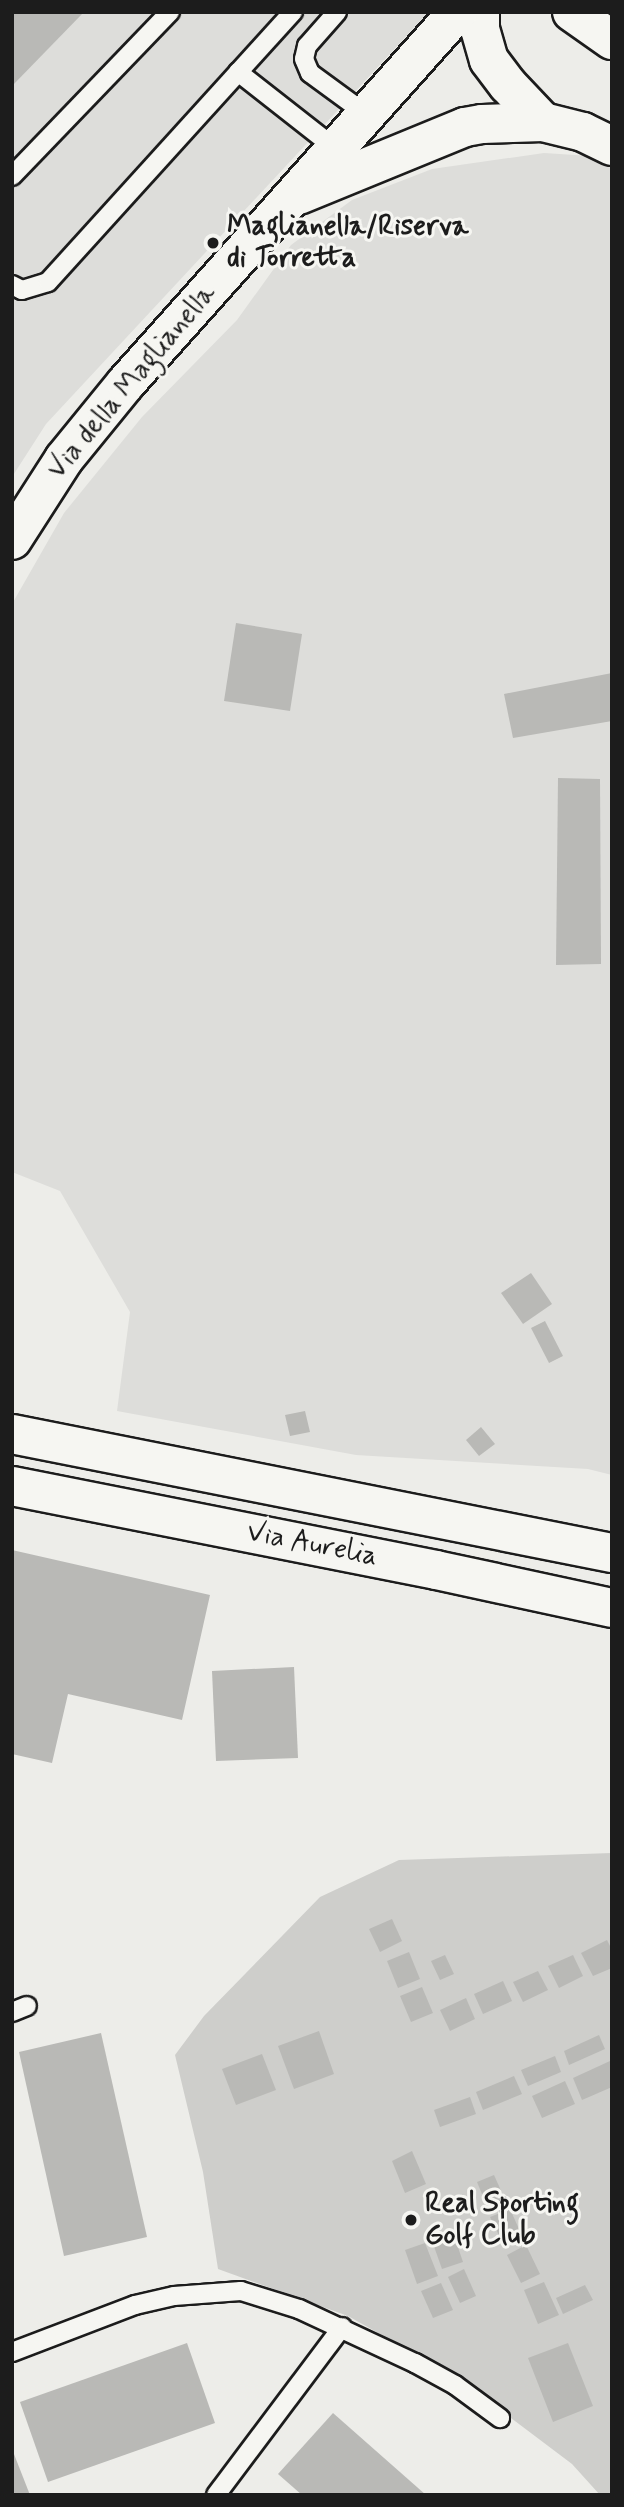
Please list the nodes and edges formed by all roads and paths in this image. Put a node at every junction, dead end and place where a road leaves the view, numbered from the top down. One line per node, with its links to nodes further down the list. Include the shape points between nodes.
1 (170, 12): 15 (lane)
2 (293, 12): 10 (lane)
3 (337, 12): 11 (lane, via 307,46 304,60 310,73)
4 (458, 12): 11 (main road, Via della Maglianella)
5 (480, 12): 12 (main road, via 489,60)
6 (572, 12): 9 (main road)
7 (608, 12): 8 (main road)
8 (612, 25)
9 (612, 40)
10 (239, 72): 14 (lane); 17 (lane, via 48,282 22,290)
11 (366, 114): 14 (main road, Via della Maglianella)
12 (543, 122): 13 (main road, via 583,132); 16 (main road, via 498,121 466,127)
13 (612, 146)
14 (335, 148): 16 (main road, Via della Maglianella)
15 (12, 176)
16 (290, 199): 18 (main road, Via della Maglianella, via 92,423)
17 (12, 285)
18 (12, 540)
19 (12, 1417): 21 (main road)
20 (12, 1434): 21 (main road, Via Aurelia)
21 (109, 1453): 23 (main road, Via Aurelia)
22 (12, 1486): 24 (main road, Via Aurelia)
23 (612, 1553)
24 (612, 1608)
25 (342, 2328): 26 (lane, via 267,2297 221,2290 135,2305); 27 (lane, via 455,2385); 28 (lane)
26 (12, 2352)
27 (500, 2418)
28 (216, 2495)

